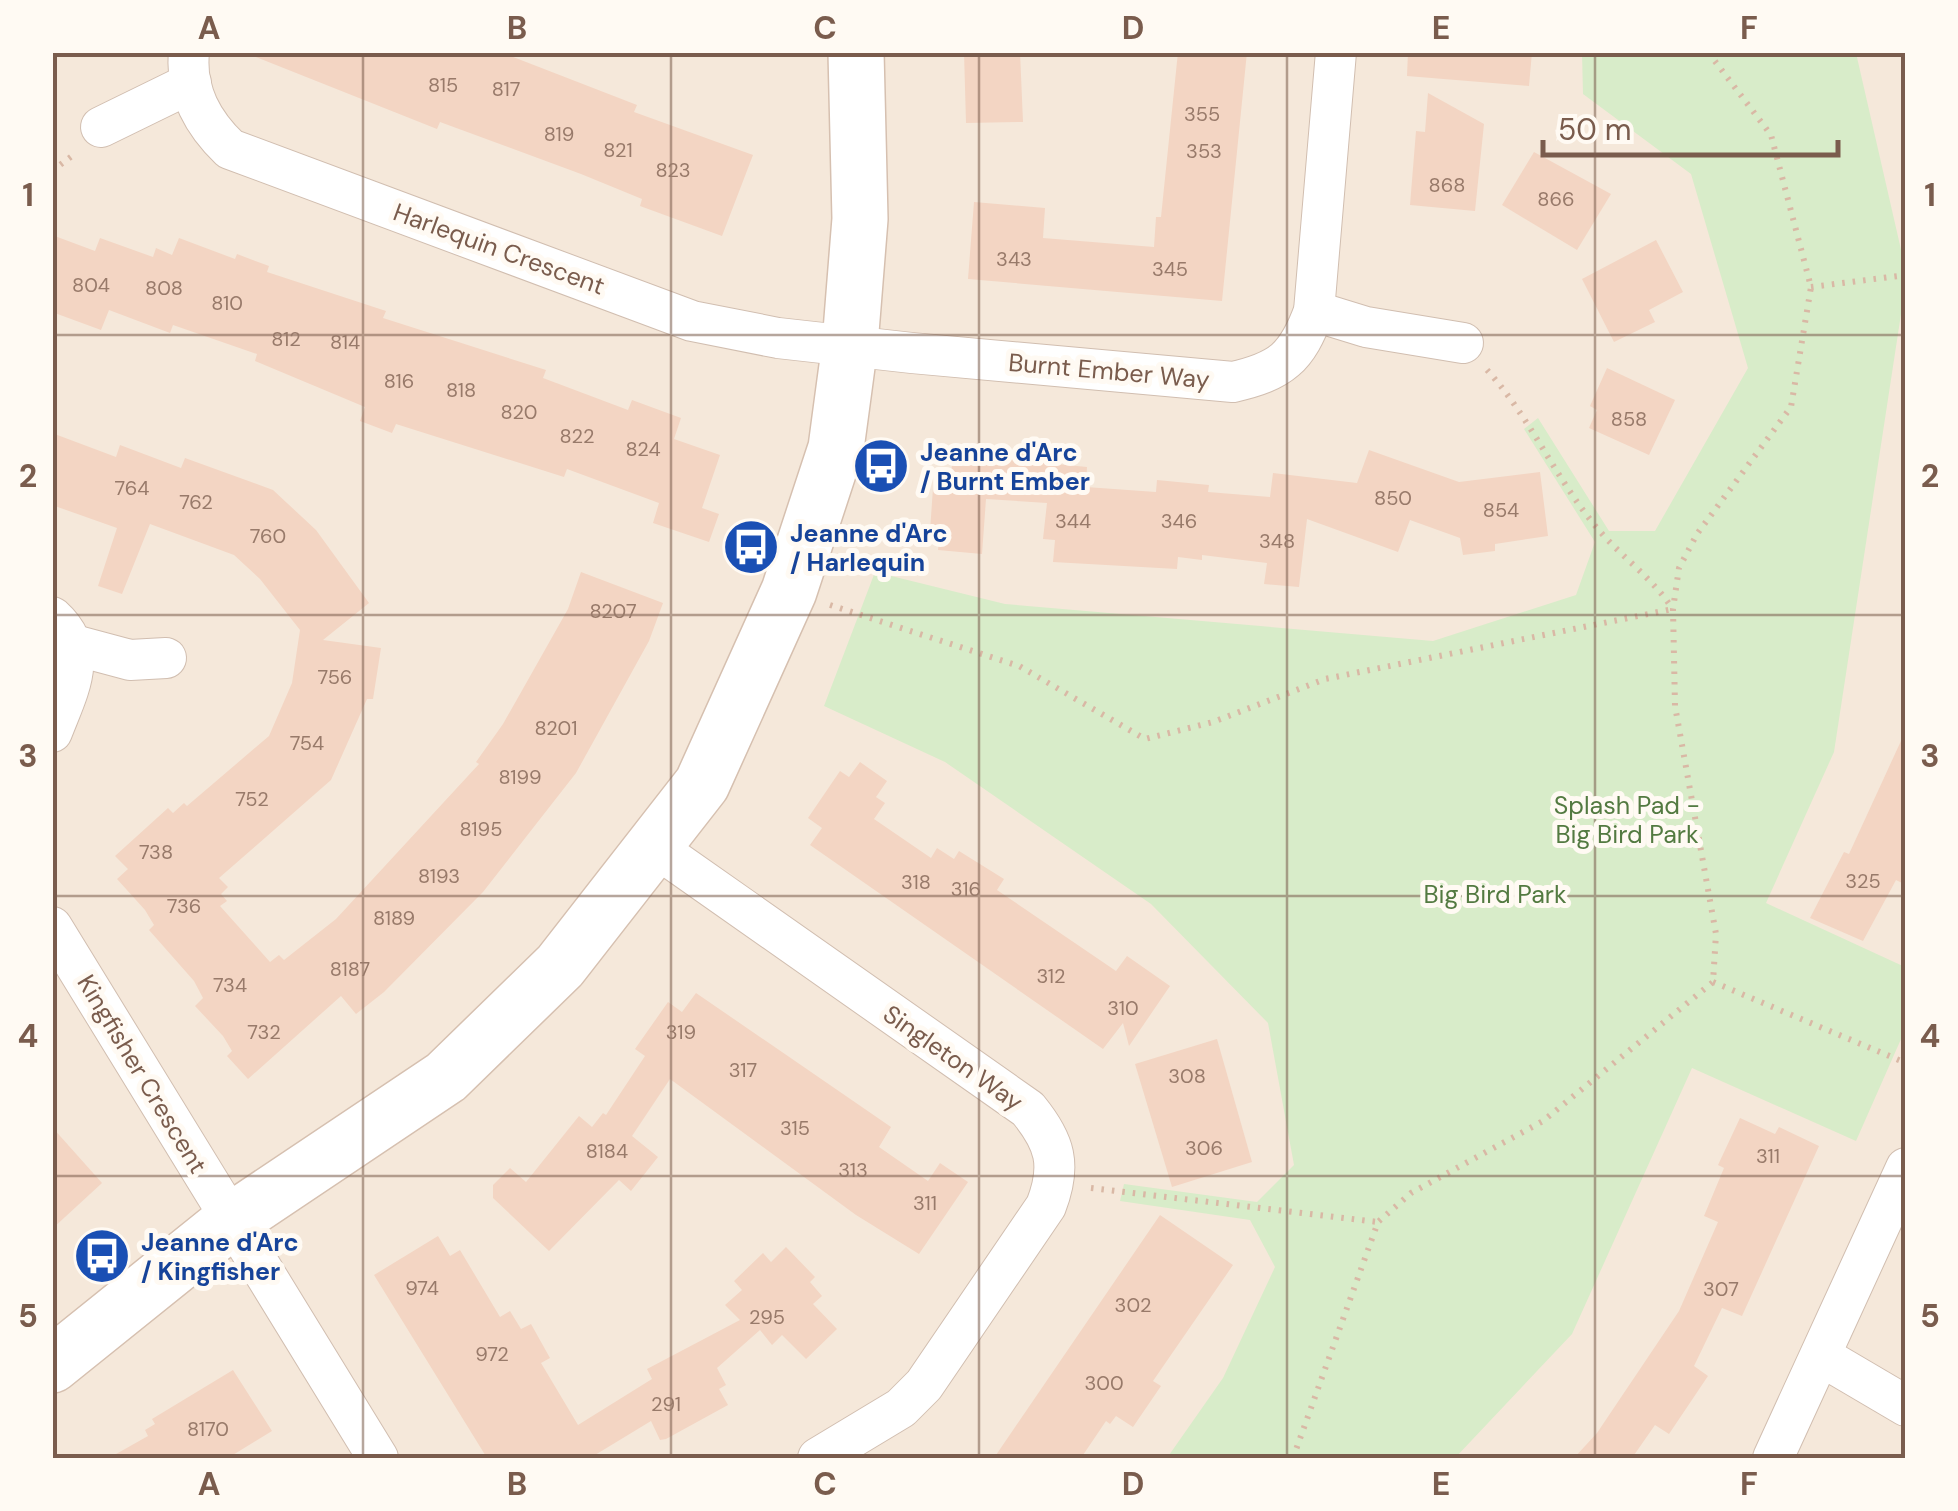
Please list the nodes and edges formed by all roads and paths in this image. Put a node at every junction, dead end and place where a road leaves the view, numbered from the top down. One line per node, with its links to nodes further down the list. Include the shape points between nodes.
1 (856, 52): 9 (main road, via 860,218)
2 (1336, 52): 8 (street, Burnt Ember Way)
3 (1708, 52): 7 (path, via 1771,134)
4 (190, 68): 5 (street, Harlequin Crescent); 9 (street, Harlequin Crescent, via 204,123 230,149 692,321)
5 (101, 127)
6 (1906, 274): 7 (path)
7 (1811, 287): 12 (path, via 1791,407 1697,534 1679,568)
8 (1314, 312): 9 (street, Burnt Ember Way, via 1302,346 1270,373 1233,382); 10 (street)
9 (850, 344): 11 (main road, via 836,448)
10 (1463, 344): 12 (path, via 1507,392 1593,524)
11 (789, 591): 12 (path, via 1019,666 1145,739 1213,722 1325,679); 16 (main road, via 702,784)
12 (1673, 609): 18 (path, via 1674,706 1716,934)
13 (64, 631): 14 (street, via 130,660); 15 (street, via 73,678)
14 (166, 658)
15 (52, 732)
16 (654, 847): 21 (street, Singleton Way, via 1028,1109 1051,1137); 22 (main road, via 560,966 446,1077)
17 (52, 927): 22 (street, Kingfisher Crescent)
18 (1714, 982): 19 (path); 23 (path, via 1544,1121 1410,1193)
19 (1906, 1064)
20 (1906, 1168): 24 (street)
21 (1055, 1183): 23 (path); 28 (street, via 1046,1206 924,1384 901,1408)
22 (232, 1222): 25 (main road); 27 (street, Kingfisher Crescent)
23 (1378, 1222): 29 (path)
24 (1821, 1356): 26 (street); 30 (street)
25 (52, 1365)
26 (1906, 1406)
27 (378, 1458)
28 (818, 1458)
29 (1293, 1458)
30 (1773, 1458)

